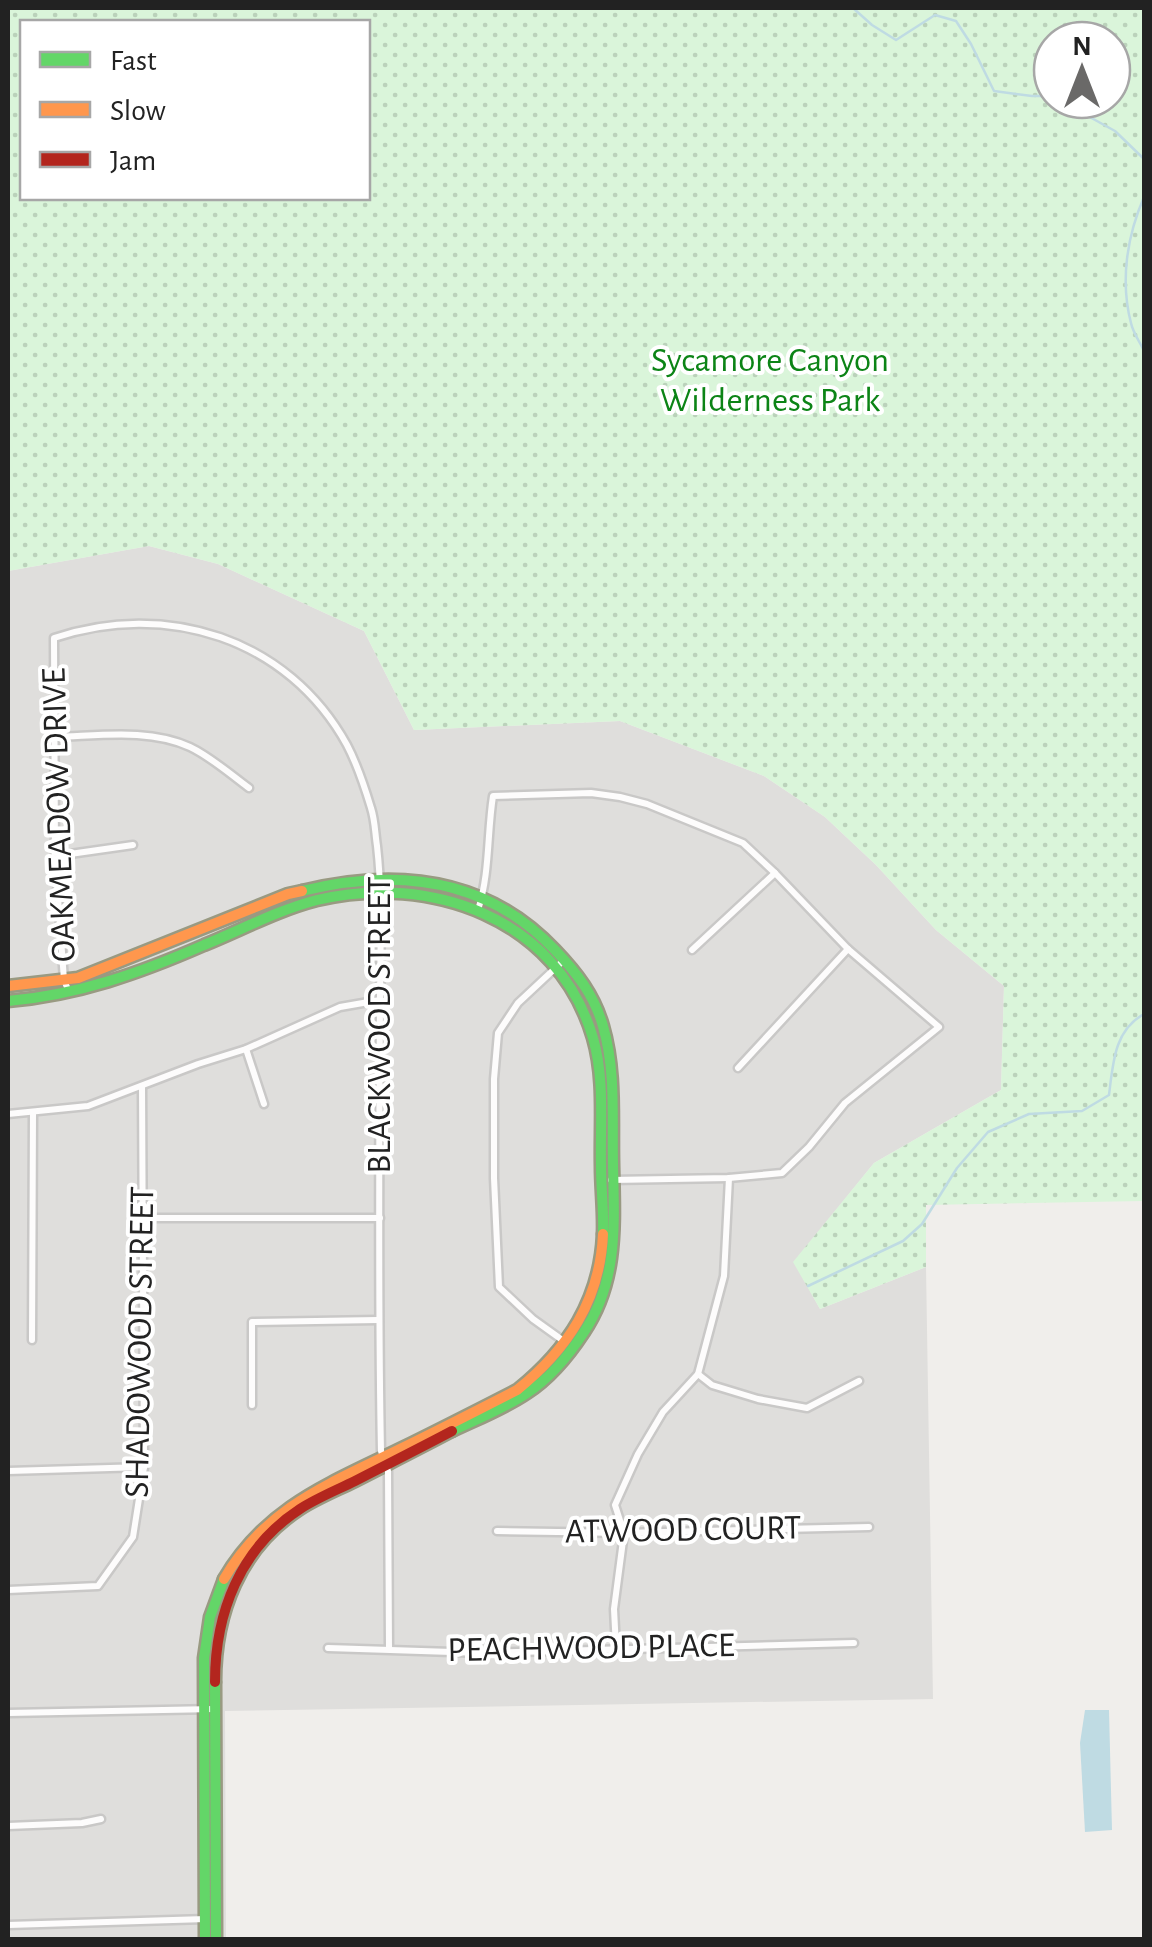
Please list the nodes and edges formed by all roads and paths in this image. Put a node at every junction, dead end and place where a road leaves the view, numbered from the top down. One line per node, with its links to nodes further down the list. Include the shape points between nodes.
1 (54, 638): 2 (street, OAKMEADOW DRIVE); 7 (street, BLACKWOOD STREET, via 127,622 180,625 228,639 271,662 305,690 349,747 373,812)
2 (55, 737): 3 (street, via 163,738 206,756); 5 (street, OAKMEADOW DRIVE)
3 (248, 788)
4 (134, 845): 5 (street)
5 (55, 856): 13 (street, OAKMEADOW DRIVE)
6 (775, 872): 9 (street, via 743,843 647,804 591,793 493,796); 10 (street); 11 (street)
7 (380, 879): 8 (street, BLACKWOOD STREET); 9 (street, via 448,886); 13 (street, via 330,882 288,894)
8 (382, 892): 9 (street); 15 (street, via 314,902); 16 (street, BLACKWOOD STREET)
9 (480, 904): 12 (street, via 500,905 532,925)
10 (848, 949): 19 (street); 24 (street, via 939,1026 845,1103 782,1173)
11 (692, 950)
12 (560, 964): 25 (street, via 592,997 607,1044); 30 (street, via 518,1003 498,1034 494,1178 499,1287)
13 (64, 980): 14 (street); 15 (street, OAKMEADOW DRIVE)
14 (8, 986)
15 (69, 992): 17 (street)
16 (380, 1000): 18 (street, via 340,1007); 27 (street, BLACKWOOD STREET)
17 (8, 1001)
18 (246, 1049): 20 (street); 21 (street)
19 (738, 1068)
20 (142, 1086): 22 (street, via 88,1106); 26 (street, SHADOWOOD STREET)
21 (264, 1104)
22 (33, 1113): 23 (street); 29 (street)
23 (8, 1114)
24 (730, 1178): 25 (street); 31 (street, via 724,1276)
25 (607, 1180): 30 (street, via 614,1248 607,1283 592,1321)
26 (143, 1218): 27 (street); 35 (street, SHADOWOOD STREET)
27 (380, 1218): 28 (street, BLACKWOOD STREET)
28 (378, 1320): 33 (street, via 252,1322); 34 (street, BLACKWOOD STREET)
29 (32, 1340)
30 (570, 1346): 34 (street, via 526,1394)
31 (698, 1374): 32 (street, via 712,1385 807,1408); 39 (street, via 663,1412 638,1454 615,1505)
32 (859, 1381)
33 (252, 1405)
34 (384, 1461): 44 (street, BLACKWOOD STREET); 45 (street, via 301,1508 255,1547 220,1622)
35 (144, 1467): 36 (street); 40 (street, SHADOWOOD STREET, via 133,1537 98,1586)
36 (8, 1472)
37 (869, 1527): 39 (street, ATWOOD COURT)
38 (497, 1530): 39 (street, ATWOOD COURT)
39 (624, 1533): 43 (street)
40 (8, 1590)
41 (854, 1642): 43 (street, PEACHWOOD PLACE)
42 (328, 1648): 44 (street, PEACHWOOD PLACE)
43 (616, 1648): 44 (street, PEACHWOOD PLACE)
44 (388, 1649)
45 (209, 1709): 46 (street); 49 (street)
46 (8, 1714)
47 (101, 1818): 48 (street)
48 (8, 1826)
49 (210, 1918): 50 (street); 51 (street); 52 (street)
50 (8, 1925)
51 (205, 1940)
52 (216, 1940)

